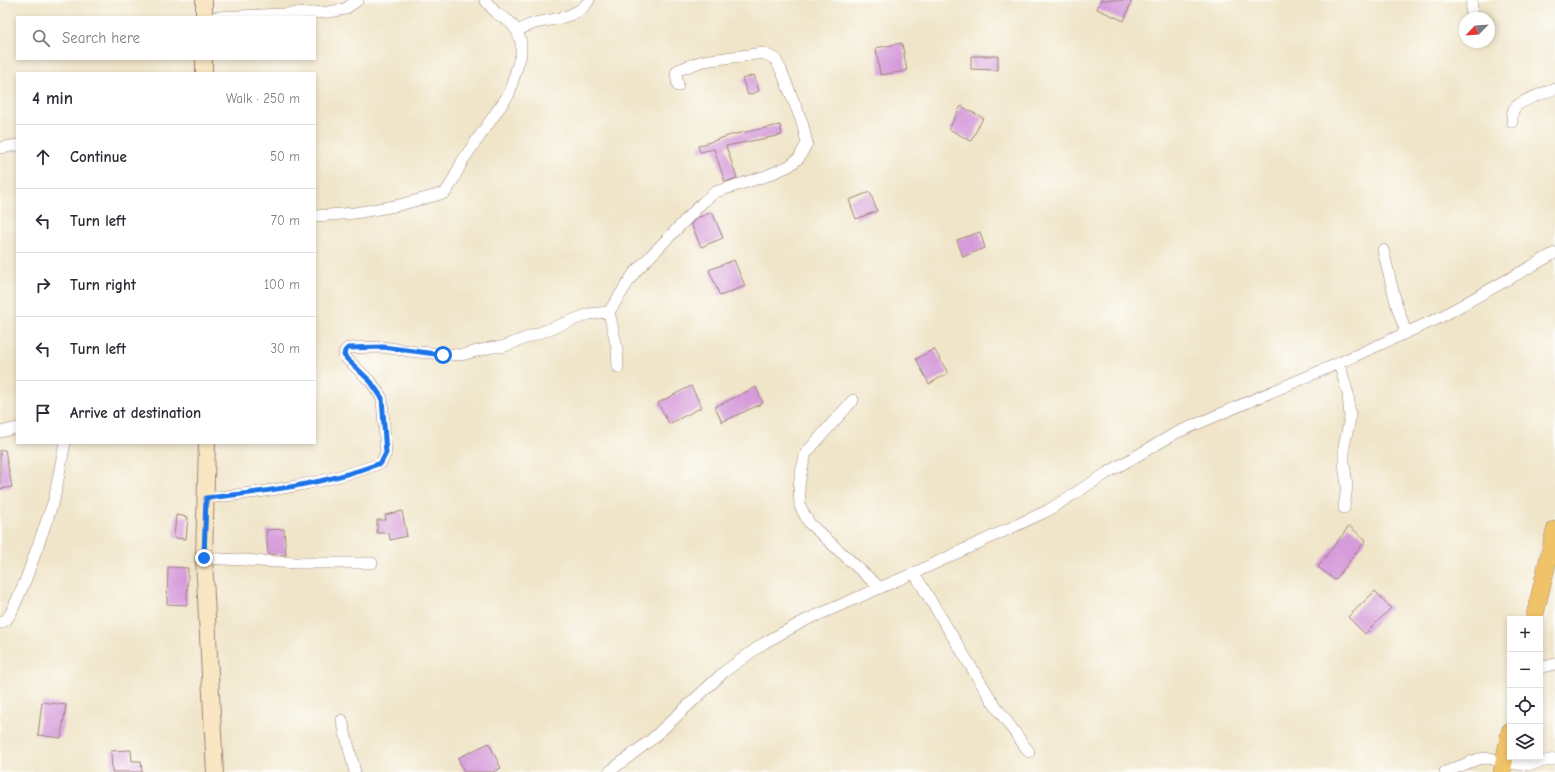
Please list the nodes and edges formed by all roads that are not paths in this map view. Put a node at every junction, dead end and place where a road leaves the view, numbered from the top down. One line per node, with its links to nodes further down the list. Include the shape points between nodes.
1 (204, 0): 7 (main road)
2 (358, 0): 8 (street, via 345,9 329,12)
3 (484, 0): 9 (street)
4 (589, 0): 9 (street, via 574,13 558,19 533,23)
5 (1472, 0): 6 (street)
6 (1471, 12)
7 (204, 16)
8 (239, 16)
9 (517, 31): 17 (street, via 521,42 521,54 509,94 463,160 445,193 395,206)
10 (204, 60): 11 (main road)
11 (204, 72)
12 (678, 86): 20 (street, via 676,73 687,66 703,61 763,52 775,59 782,70 802,122 807,143 800,158 789,166 715,192 703,202 634,273)
13 (1555, 89): 14 (street, via 1514,107)
14 (1512, 122)
15 (16, 145): 16 (street)
16 (0, 148)
17 (316, 216)
18 (1383, 250): 21 (street)
19 (1555, 254): 21 (street, via 1439,318)
20 (609, 312): 23 (street, via 617,348); 29 (street, via 589,314 502,347 461,355 383,347 348,348 344,355 371,382 382,398 386,453 381,463 315,482 261,492)
21 (1406, 333): 22 (street)
22 (1339, 364): 30 (street, via 1348,394 1350,418 1344,446 1347,486); 34 (street, via 1176,433 1047,511)
23 (618, 367)
24 (853, 400): 35 (street, via 806,453 799,486 800,506 809,523)
25 (16, 428): 26 (street)
26 (0, 432)
27 (65, 444): 37 (street, via 54,500 41,539 11,613)
28 (207, 444): 29 (main road)
29 (206, 498): 32 (main road)
30 (1344, 508)
31 (1555, 530): 36 (main road)
32 (204, 558): 33 (street, via 297,563); 45 (main road)
33 (372, 563)
34 (914, 573): 35 (street); 42 (street, via 992,701)
35 (880, 588): 47 (street, via 804,621 764,643 724,672 652,739)
36 (1535, 616)
37 (0, 623)
38 (1555, 664): 39 (street)
39 (1543, 667)
40 (342, 720): 46 (street)
41 (1507, 746): 44 (main road)
42 (1029, 752)
43 (1555, 759): 44 (street)
44 (1503, 767): 48 (street, via 1490,758 1478,758)
45 (215, 772)
46 (354, 772)
47 (609, 772)
48 (1444, 772)

